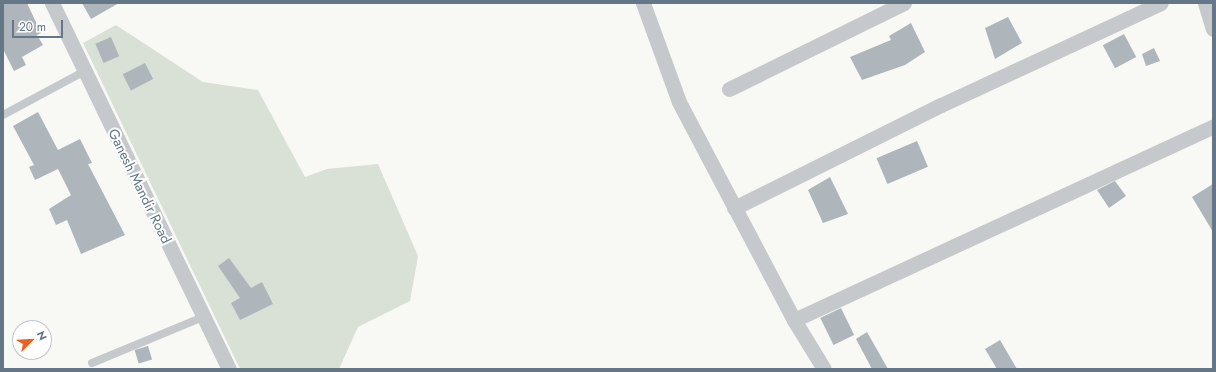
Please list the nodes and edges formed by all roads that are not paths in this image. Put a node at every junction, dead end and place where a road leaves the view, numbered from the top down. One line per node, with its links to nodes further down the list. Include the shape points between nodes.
1 (52, 3): 8 (street, Ganesh Mandir Road)
2 (643, 3): 12 (street, via 679,102)
3 (904, 3): 9 (street)
4 (1161, 3): 6 (street)
5 (1205, 3): 7 (street)
6 (1134, 8): 12 (street)
7 (1213, 29)
8 (85, 71): 10 (lane); 13 (street, Ganesh Mandir Road)
9 (729, 90)
10 (3, 114)
11 (1213, 126): 14 (street)
12 (734, 208): 14 (street)
13 (204, 317): 15 (lane); 16 (street, Ganesh Mandir Road)
14 (794, 320): 17 (street)
15 (92, 363)
16 (228, 369)
17 (824, 369)

